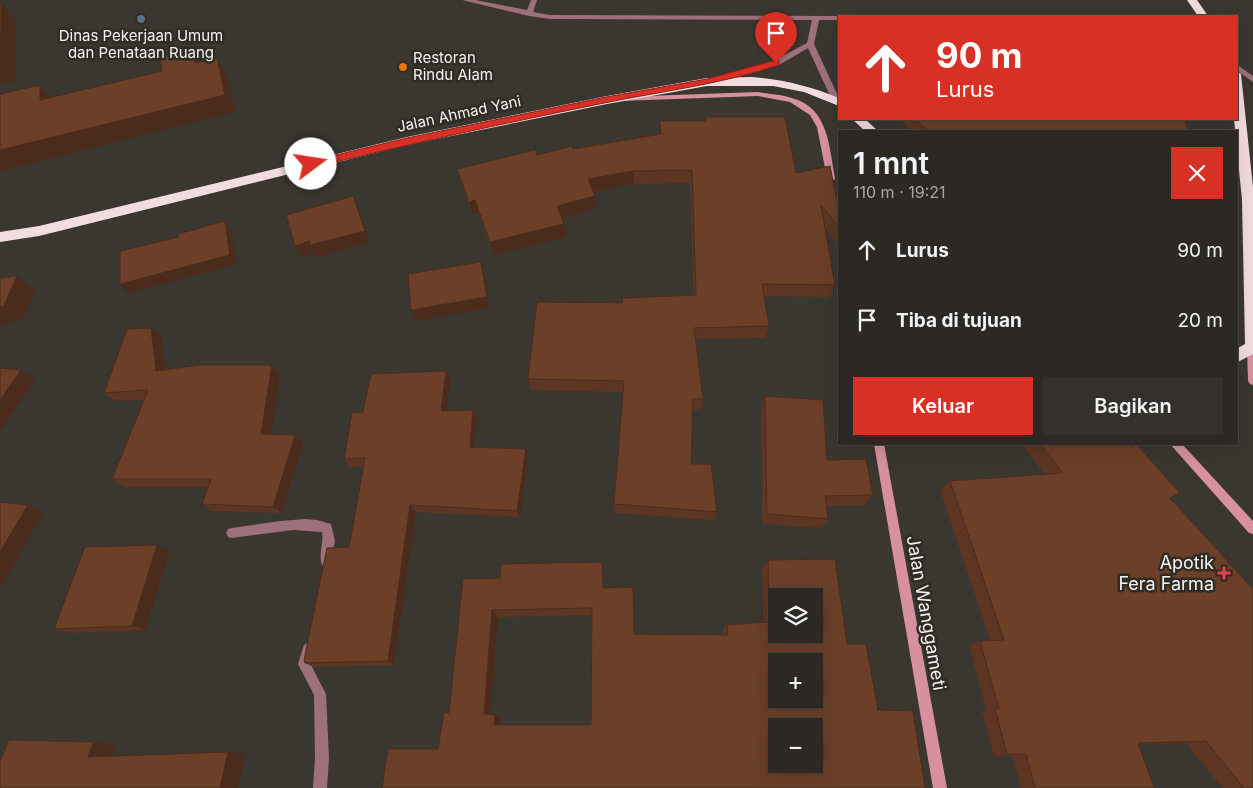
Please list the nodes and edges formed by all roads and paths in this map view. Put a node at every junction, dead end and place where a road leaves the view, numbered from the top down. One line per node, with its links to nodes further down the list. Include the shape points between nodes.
1 (465, 0): 4 (street)
2 (534, 0): 4 (street)
3 (1192, 0): 5 (highway)
4 (529, 14): 6 (street, via 619,19)
5 (1202, 15)
6 (816, 18): 7 (street); 8 (street)
7 (838, 18)
8 (810, 44): 11 (street, via 776,63); 14 (street)
9 (1238, 68): 10 (street)
10 (1253, 80)
11 (707, 82): 13 (highway, Jalan Ahmad Yani); 14 (highway, Jalan Ahmad Yani, via 773,82 807,89)
12 (1238, 95): 19 (highway, via 1248,200)
13 (606, 100): 17 (street, via 758,94 792,100 813,113 821,127 832,180); 18 (highway, Jalan Ahmad Yani, via 407,141 40,231)
14 (837, 101)
15 (859, 120): 16 (highway)
16 (871, 130)
17 (838, 170)
18 (0, 237)
19 (1252, 347): 20 (highway); 21 (street)
20 (1238, 356)
21 (1253, 381)
22 (879, 445): 29 (street, Jalan Wanggameti)
23 (1176, 445): 24 (street)
24 (1253, 529)
25 (232, 533): 26 (street, via 311,524 327,528 329,541)
26 (323, 576)
27 (310, 641): 28 (street, via 304,664 320,694)
28 (320, 788)
29 (940, 788)

